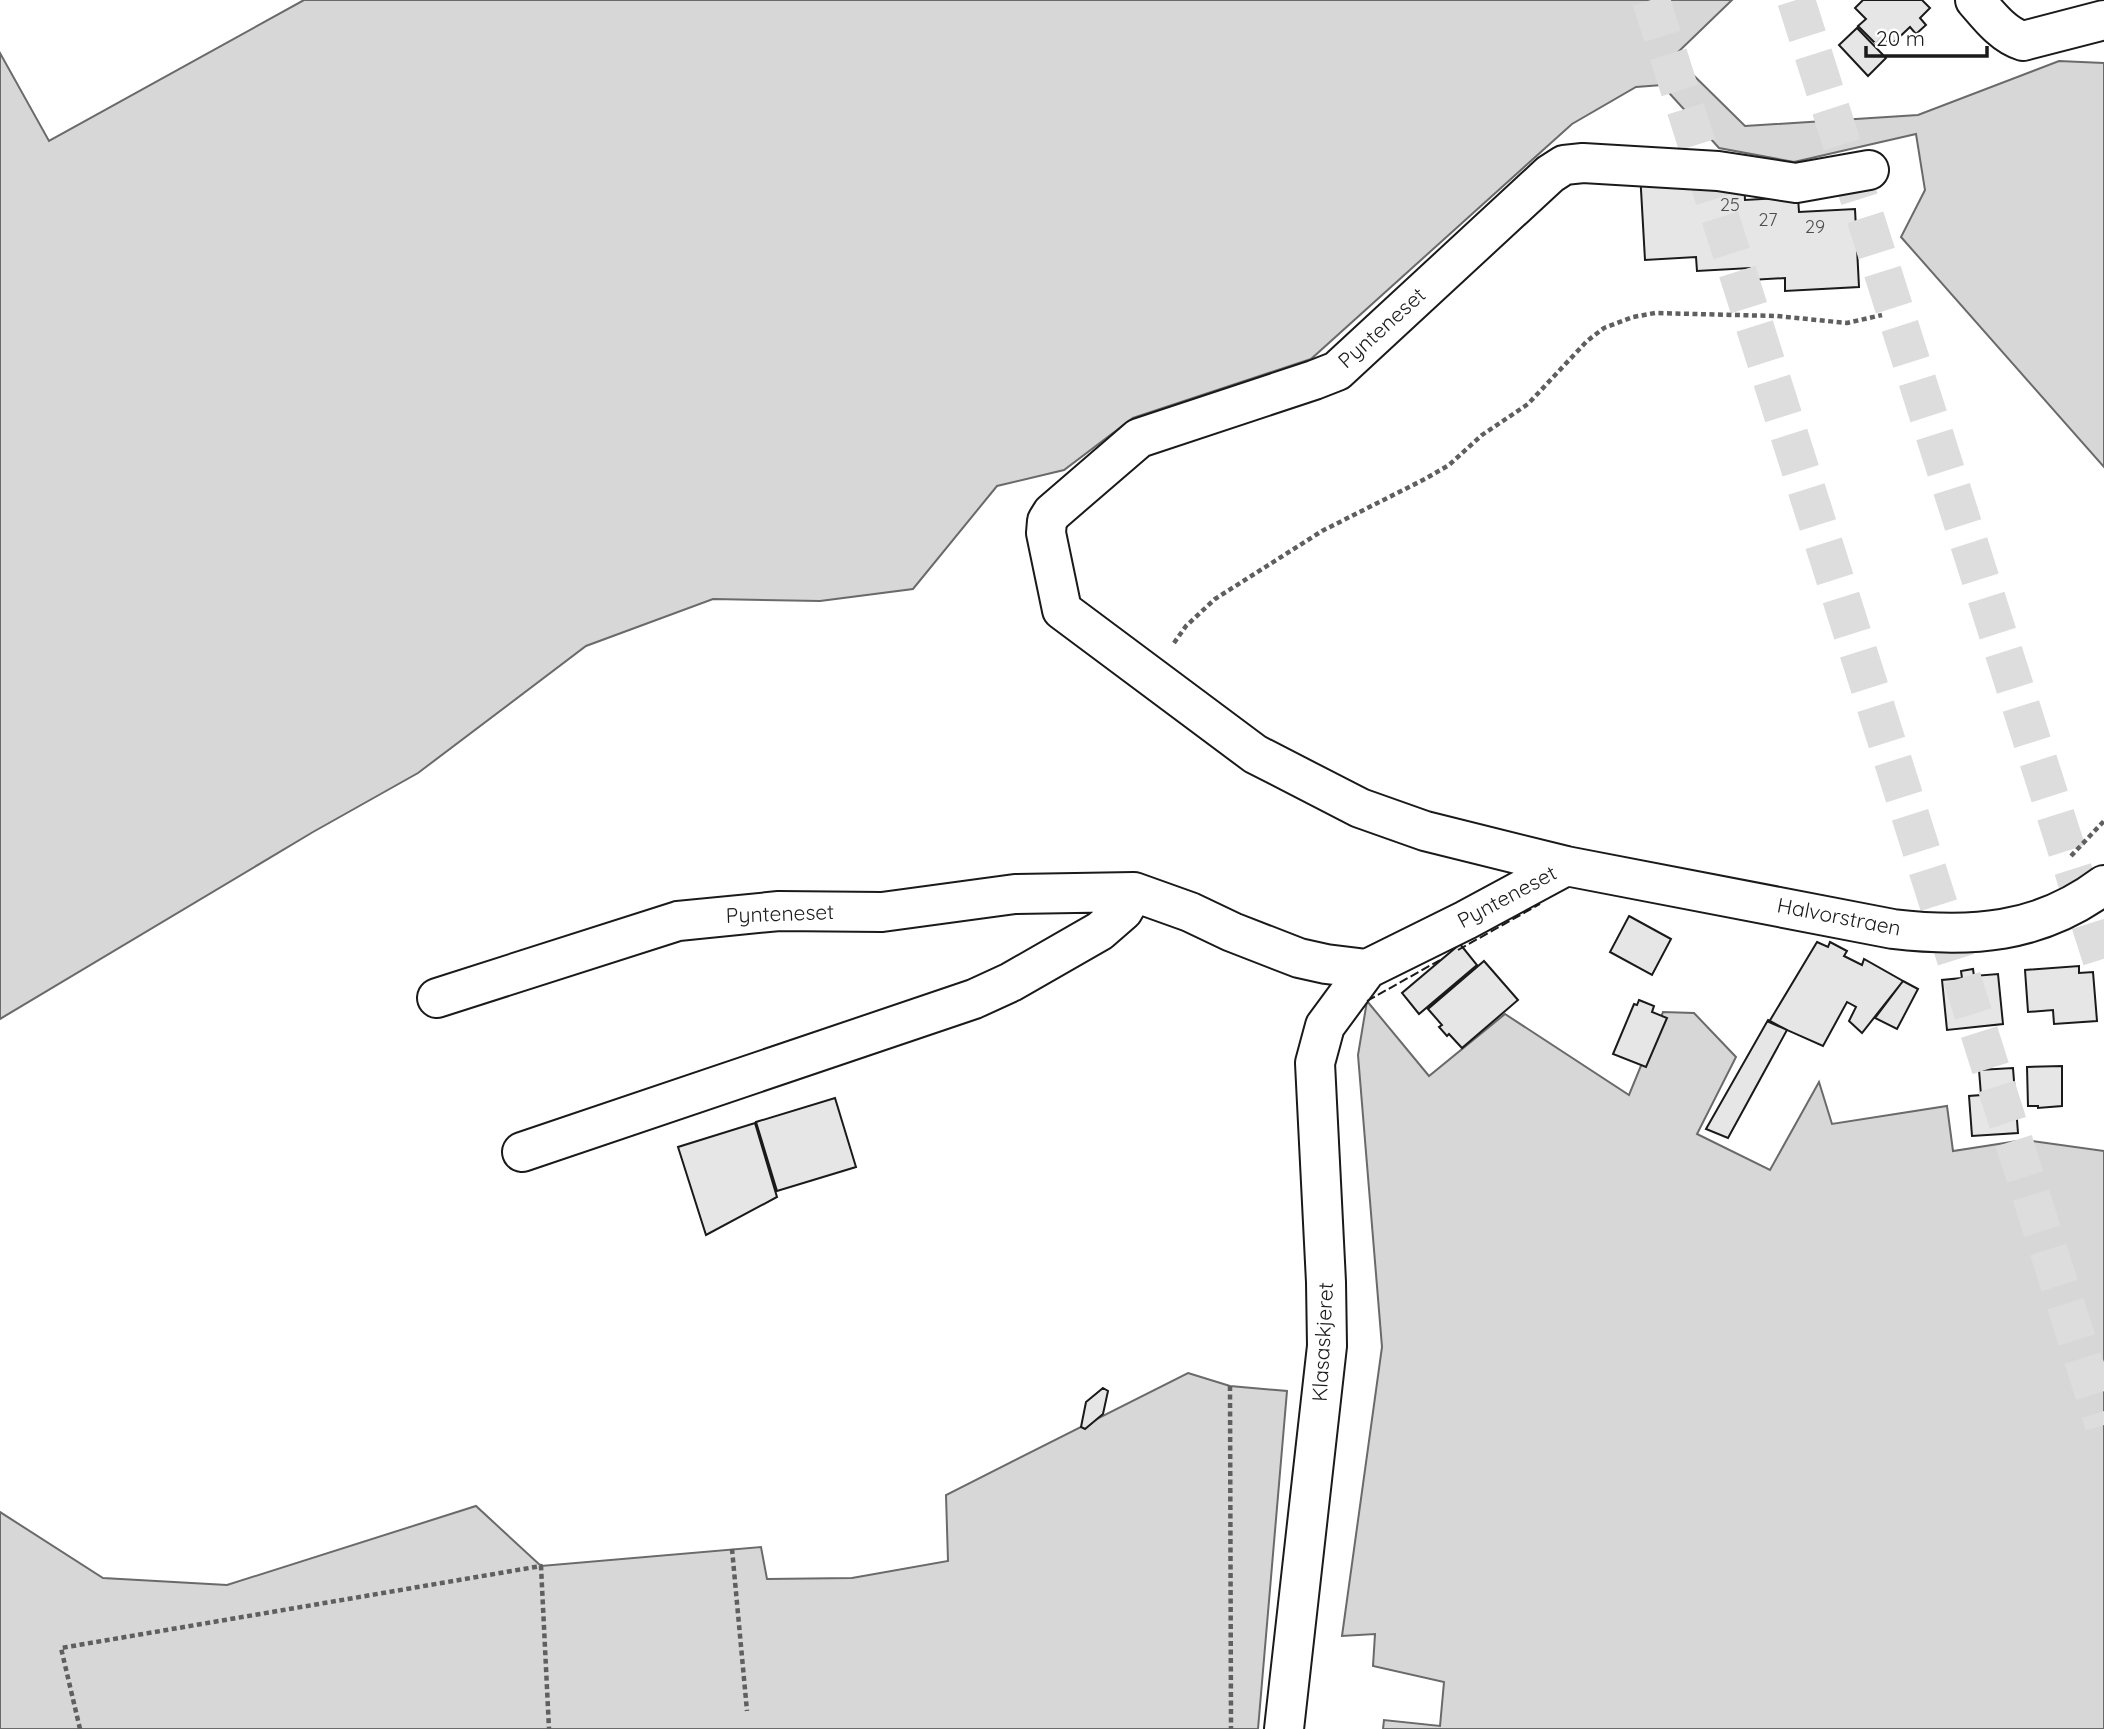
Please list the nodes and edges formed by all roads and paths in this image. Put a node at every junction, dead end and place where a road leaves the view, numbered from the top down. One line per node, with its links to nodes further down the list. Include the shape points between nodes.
1 (1975, 0): 2 (street, via 2000,27 2023,41)
2 (2104, 20)
3 (1869, 170): 5 (street, Pynteneset, via 1796,183 1718,171 1564,165 1337,371 1139,438 1052,513 1046,533 1062,610)
4 (1882, 315): 5 (path, via 1847,323 1655,313 1604,328 1528,404 1482,435 1449,465 1322,531 1214,599 1186,626)
5 (1151, 675): 8 (street, Pynteneset, via 1255,754 1349,803 1425,831)
6 (2104, 821): 7 (path)
7 (2067, 859)
8 (1566, 866): 10 (street, Halvorstraen, via 1936,934 1978,934 2015,927); 11 (street, Pynteneset)
9 (1134, 892): 11 (street, Pynteneset, via 1299,958); 12 (street, Pynteneset, via 1015,894 881,912 779,911 678,921); 13 (street, via 1123,911 1100,930 974,999)
10 (2100, 893)
11 (1367, 969): 20 (street, Klasaskjeret, via 1325,1026 1315,1063 1327,1346)
12 (437, 998)
13 (522, 1152)
14 (1230, 1386): 19 (path)
15 (733, 1549): 16 (path)
16 (747, 1711)
17 (80, 1729): 18 (path, via 61,1648 541,1566)
18 (549, 1729)
19 (1231, 1729)
20 (1284, 1729)

